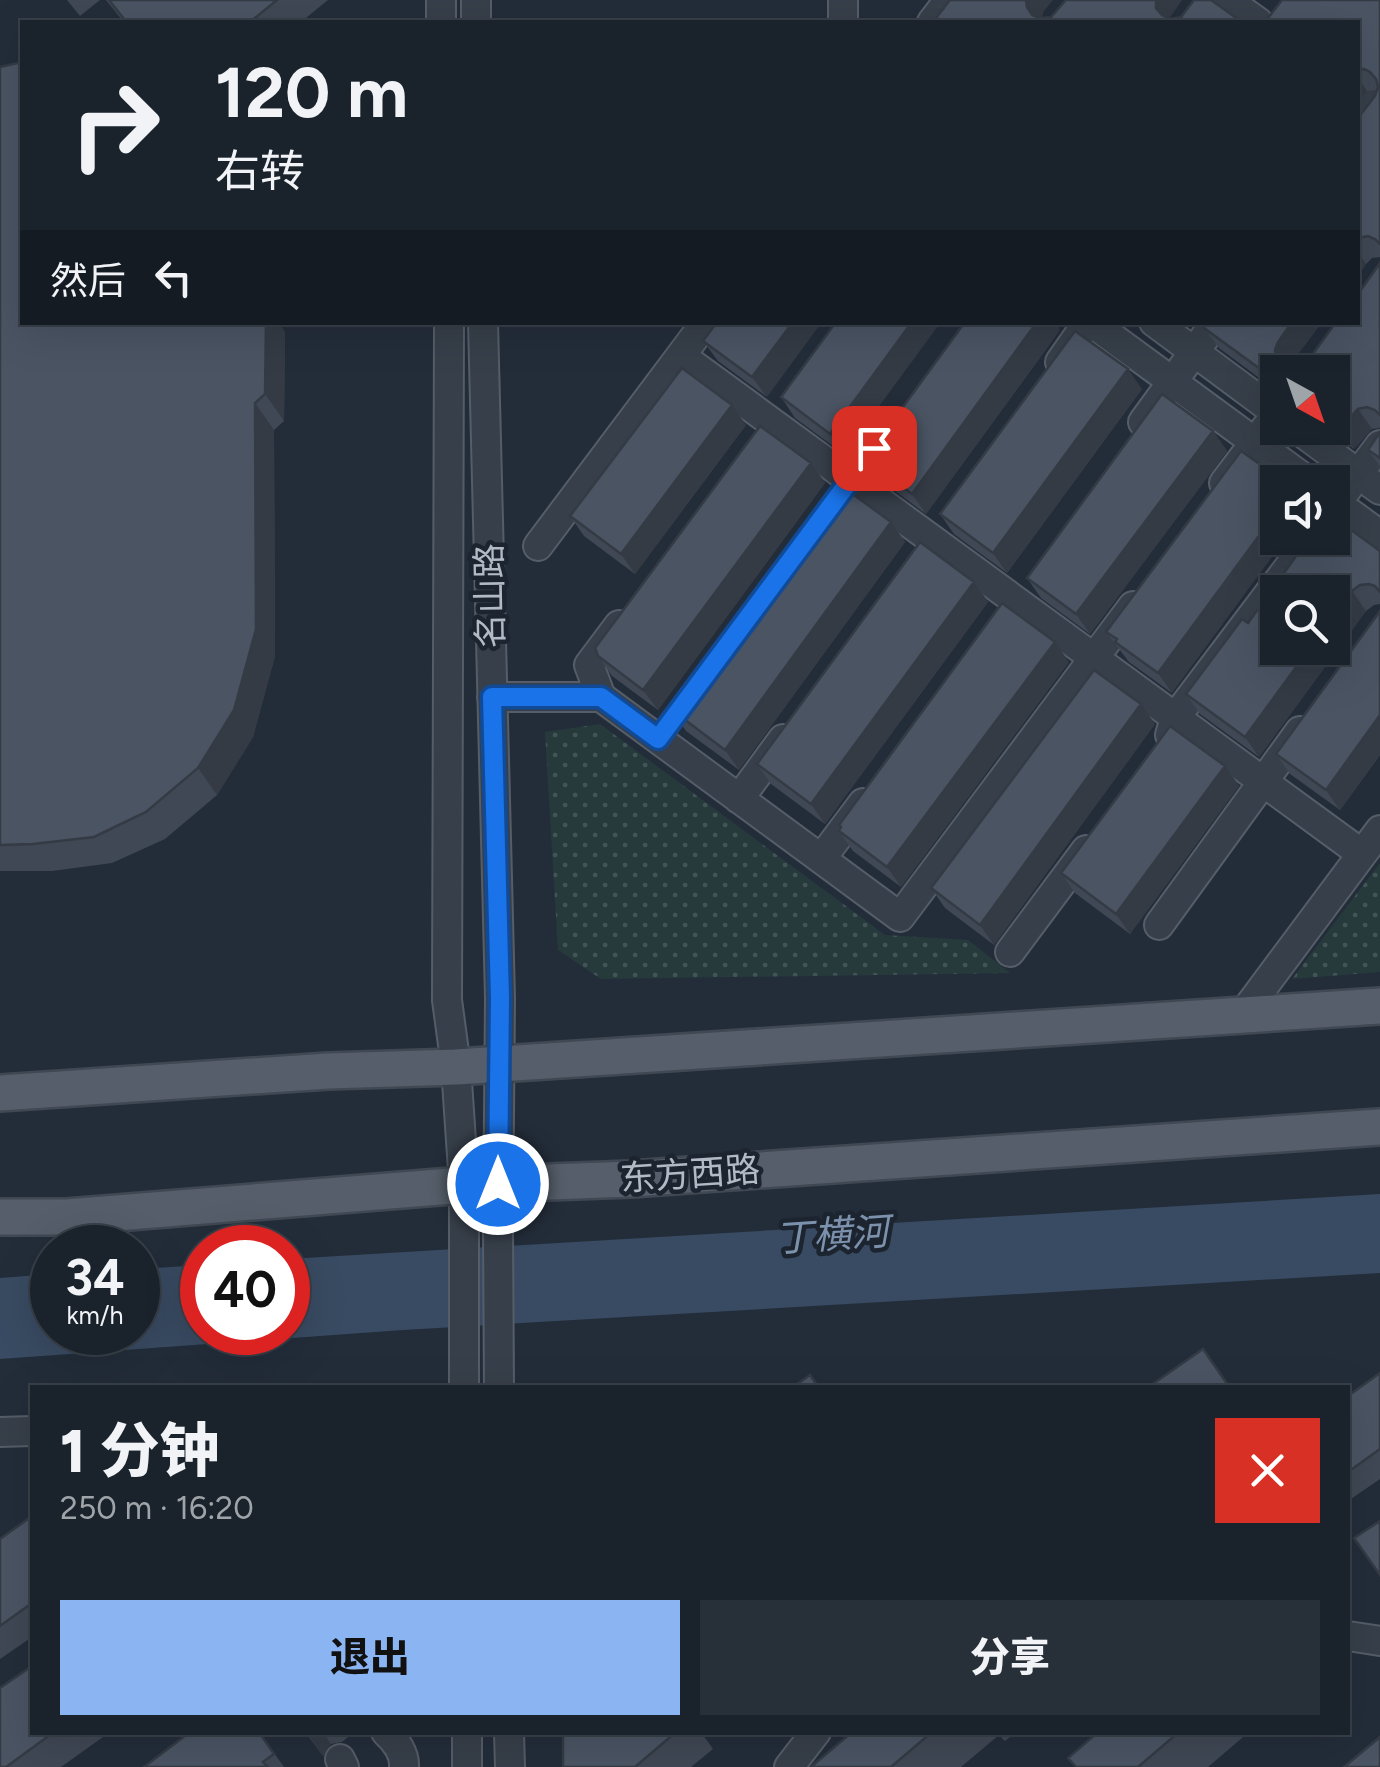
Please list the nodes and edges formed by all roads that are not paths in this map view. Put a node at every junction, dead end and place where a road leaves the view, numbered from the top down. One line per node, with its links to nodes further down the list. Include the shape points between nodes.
1 (949, 0): 3 (street)
2 (1227, 0): 4 (street)
3 (934, 20)
4 (1255, 20)
5 (449, 325): 50 (street, 名山路, via 447,1000)
6 (483, 325): 32 (street, 名山路)
7 (704, 325): 13 (street)
8 (1088, 325): 15 (street)
9 (1094, 325): 14 (street)
10 (1158, 325): 12 (street)
11 (1214, 325): 12 (street)
12 (1194, 352): 14 (street); 16 (street)
13 (681, 356): 27 (street); 31 (street)
14 (1172, 382): 18 (street); 19 (street)
15 (1043, 384)
16 (1260, 401)
17 (1260, 434): 18 (street)
18 (1254, 442): 22 (street); 24 (street)
19 (1126, 444)
20 (1319, 445): 23 (street)
21 (1380, 445): 23 (street)
22 (1286, 465)
23 (1369, 482)
24 (1208, 504)
25 (1350, 515): 26 (street)
26 (1380, 535)
27 (538, 546)
28 (1298, 555): 34 (street)
29 (1151, 581): 31 (street)
30 (634, 604): 33 (street, via 589,665)
31 (1094, 658): 34 (street); 44 (street, via 900,918)
32 (492, 697): 33 (street); 49 (street, 名山路)
33 (601, 697): 40 (street, via 664,731)
34 (1175, 718): 37 (street); 38 (street)
35 (1310, 718): 38 (street)
36 (795, 722): 40 (street)
37 (1158, 752)
38 (1263, 782): 43 (street); 45 (street)
39 (878, 783): 44 (street)
40 (738, 799): 44 (street)
41 (1101, 830): 46 (street)
42 (1380, 830): 43 (street)
43 (1362, 854): 48 (street)
44 (821, 860)
45 (1159, 925)
46 (1010, 952)
47 (1380, 1006): 48 (main road)
48 (1243, 1014): 49 (main road)
49 (499, 1064): 50 (main road); 53 (street, 名山路)
50 (456, 1067): 51 (main road); 53 (street, 名山路)
51 (0, 1093)
52 (1380, 1128): 53 (main road, 东方西路)
53 (481, 1184): 54 (main road, 东方西路); 55 (street, via 465,1241); 56 (street, 名山路, via 498,1230)
54 (0, 1217)
55 (464, 1385)
56 (499, 1385)
57 (30, 1431): 58 (street)
58 (0, 1432)
59 (1350, 1636): 60 (street)
60 (1380, 1640)
61 (390, 1735): 65 (street)
62 (467, 1735): 66 (street)
63 (509, 1735): 67 (street)
64 (805, 1736): 68 (street)
65 (404, 1767)
66 (467, 1767)
67 (510, 1767)
68 (789, 1767)

